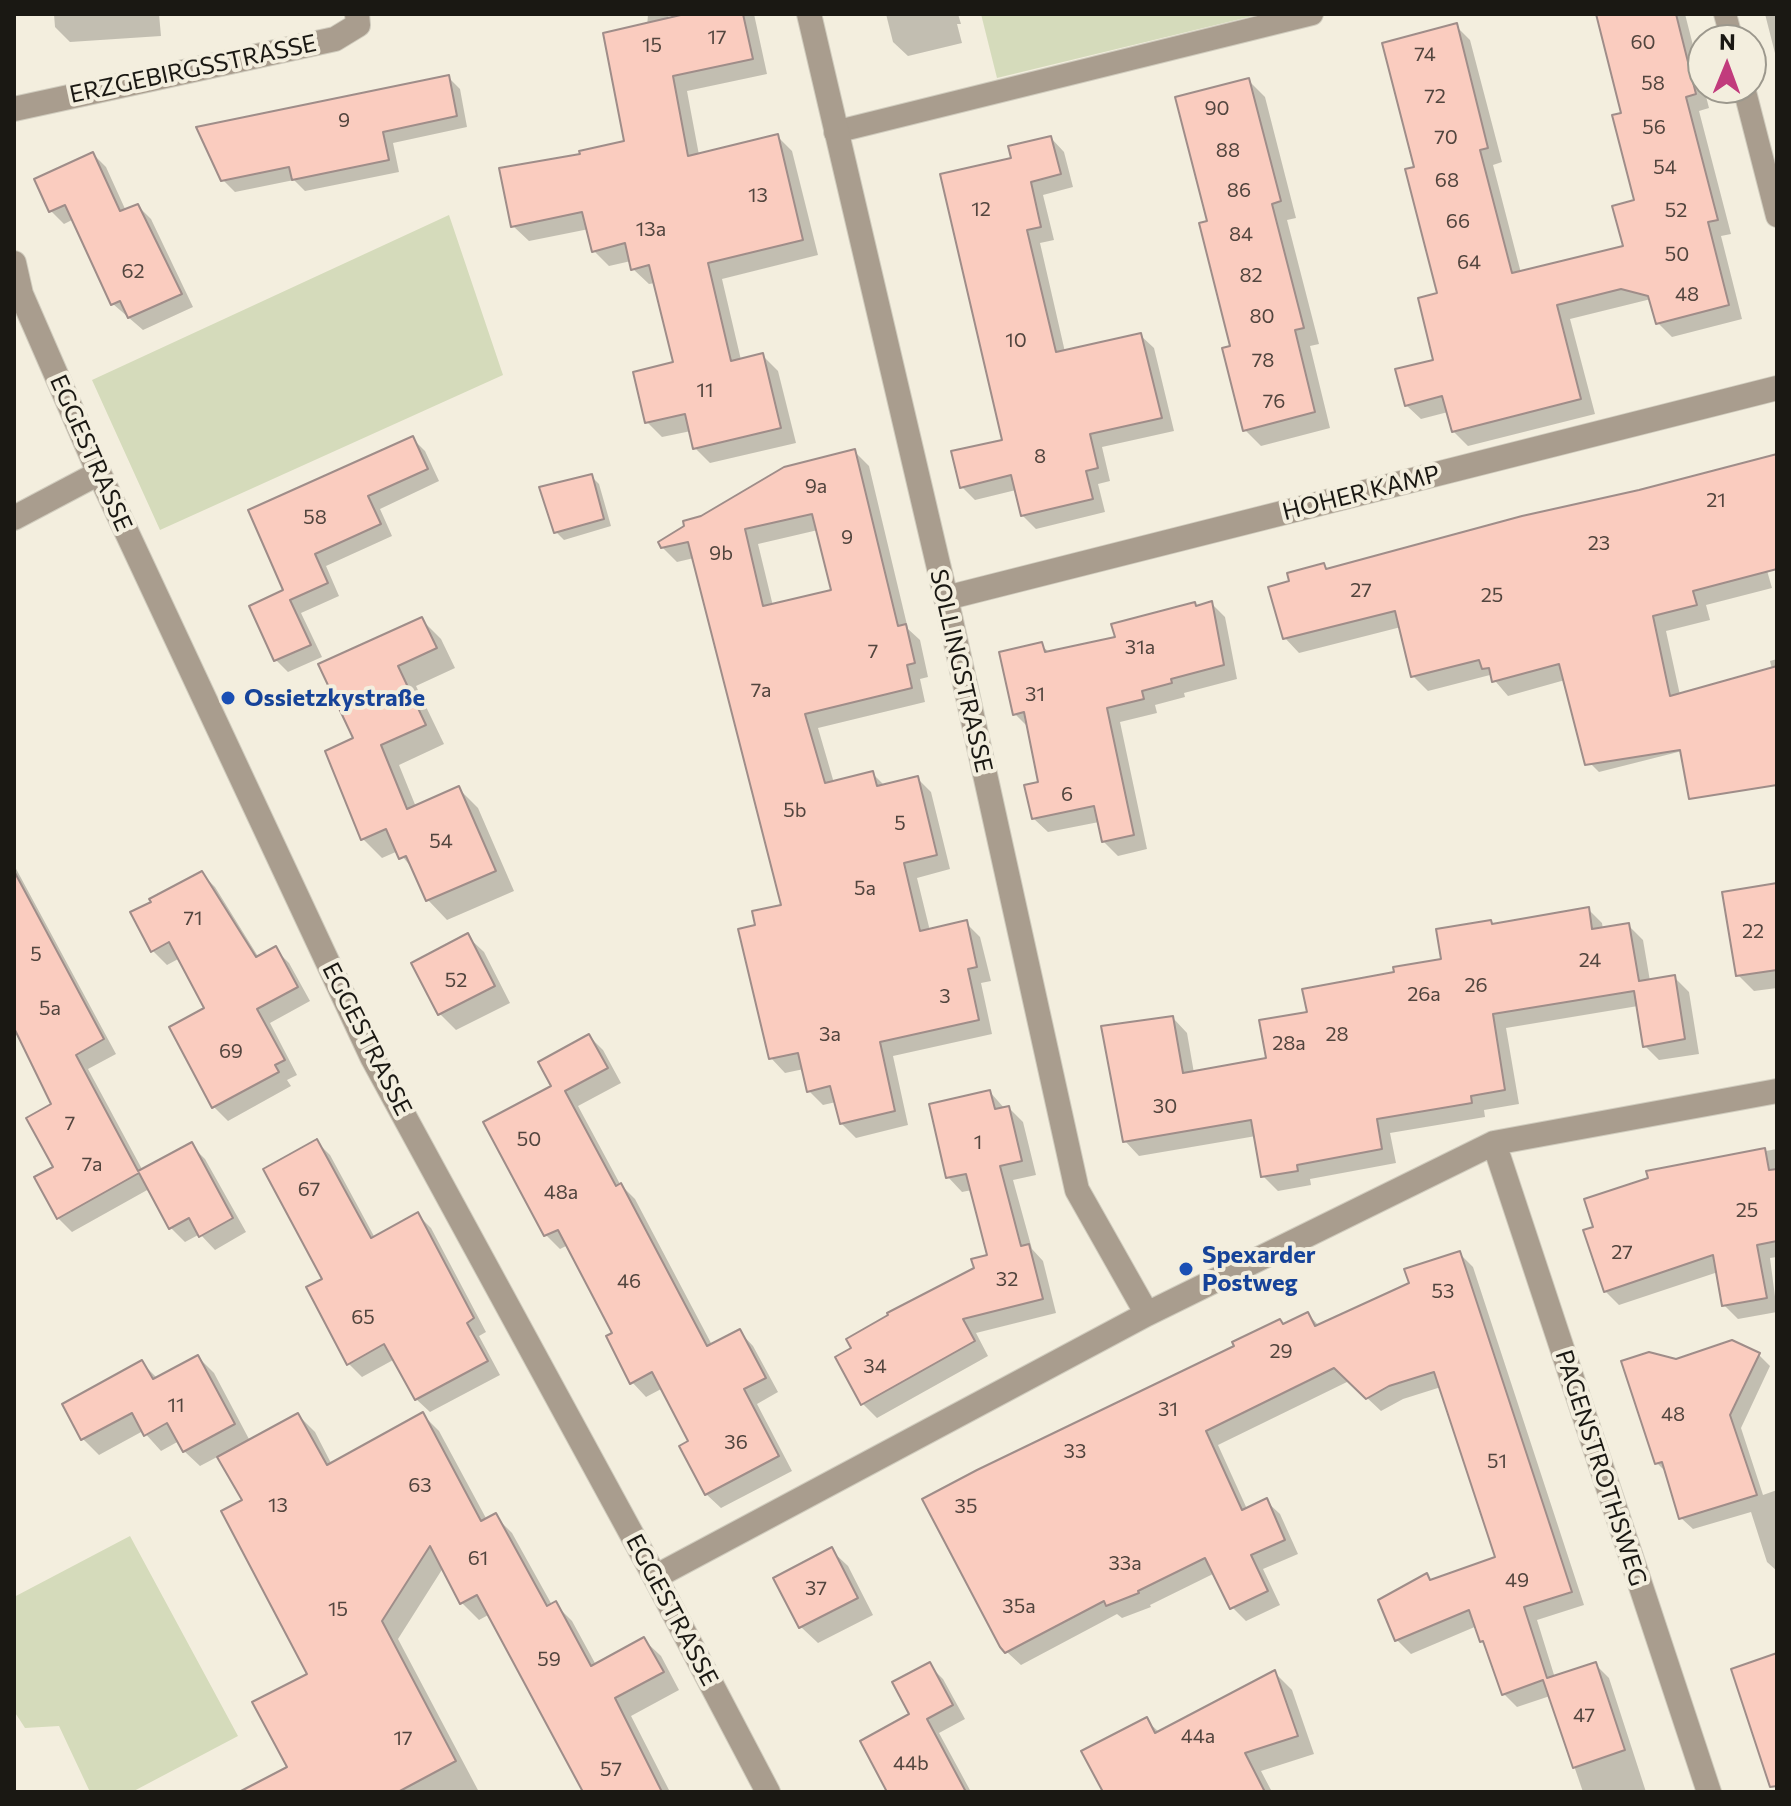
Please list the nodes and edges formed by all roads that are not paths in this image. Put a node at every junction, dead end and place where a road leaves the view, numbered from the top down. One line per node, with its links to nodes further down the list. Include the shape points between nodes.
1 (357, 14): 5 (street, ERZGEBIRGSSTRASSE, via 358,25 335,39)
2 (809, 14): 6 (street, SOLLINGSTRASSE)
3 (1312, 14): 6 (lane)
4 (1748, 104): 7 (lane)
5 (14, 109)
6 (835, 132): 12 (street, SOLLINGSTRASSE)
7 (1777, 216)
8 (14, 263): 10 (street, EGGESTRASSE, via 21,294)
9 (1777, 388): 12 (street, HOHER KAMP)
10 (99, 473): 11 (street); 16 (street, EGGESTRASSE, via 372,1057)
11 (14, 518)
12 (946, 598): 15 (street, SOLLINGSTRASSE, via 1077,1190)
13 (1777, 1091): 14 (street)
14 (1494, 1143): 15 (street); 18 (street, PAGENSTROTHSWEG)
15 (1147, 1314): 16 (street)
16 (655, 1577): 17 (street, EGGESTRASSE)
17 (768, 1792)
18 (1709, 1792)

